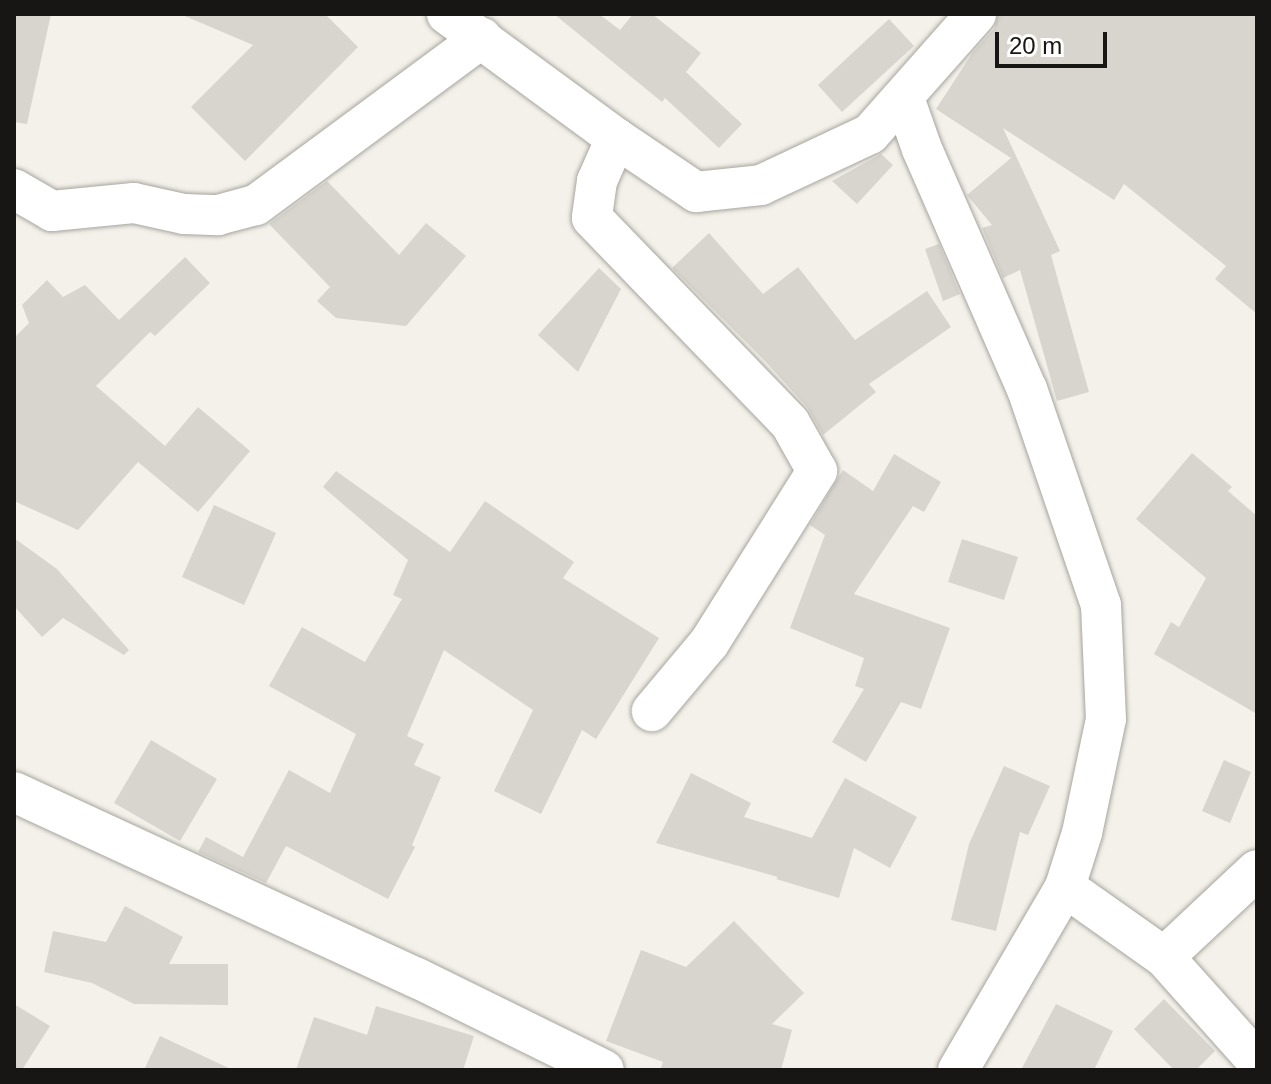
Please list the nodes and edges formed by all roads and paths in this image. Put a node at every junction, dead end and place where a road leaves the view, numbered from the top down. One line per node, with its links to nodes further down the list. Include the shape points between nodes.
1 (447, 14): 3 (street)
2 (976, 14): 4 (street)
3 (482, 38): 5 (street); 6 (street, via 256,205 218,215 134,203 52,211)
4 (904, 98): 5 (street, via 870,134 761,185 696,192); 10 (street, via 1027,389 1101,605 1106,719)
5 (616, 138): 7 (street, via 597,181 592,218 790,423 817,471 709,643)
6 (14, 189)
7 (652, 711)
8 (14, 792): 13 (street)
9 (1257, 870): 11 (street)
10 (1065, 887): 11 (street); 14 (street)
11 (1164, 957): 12 (street)
12 (1257, 1061)
13 (604, 1070)
14 (958, 1070)

